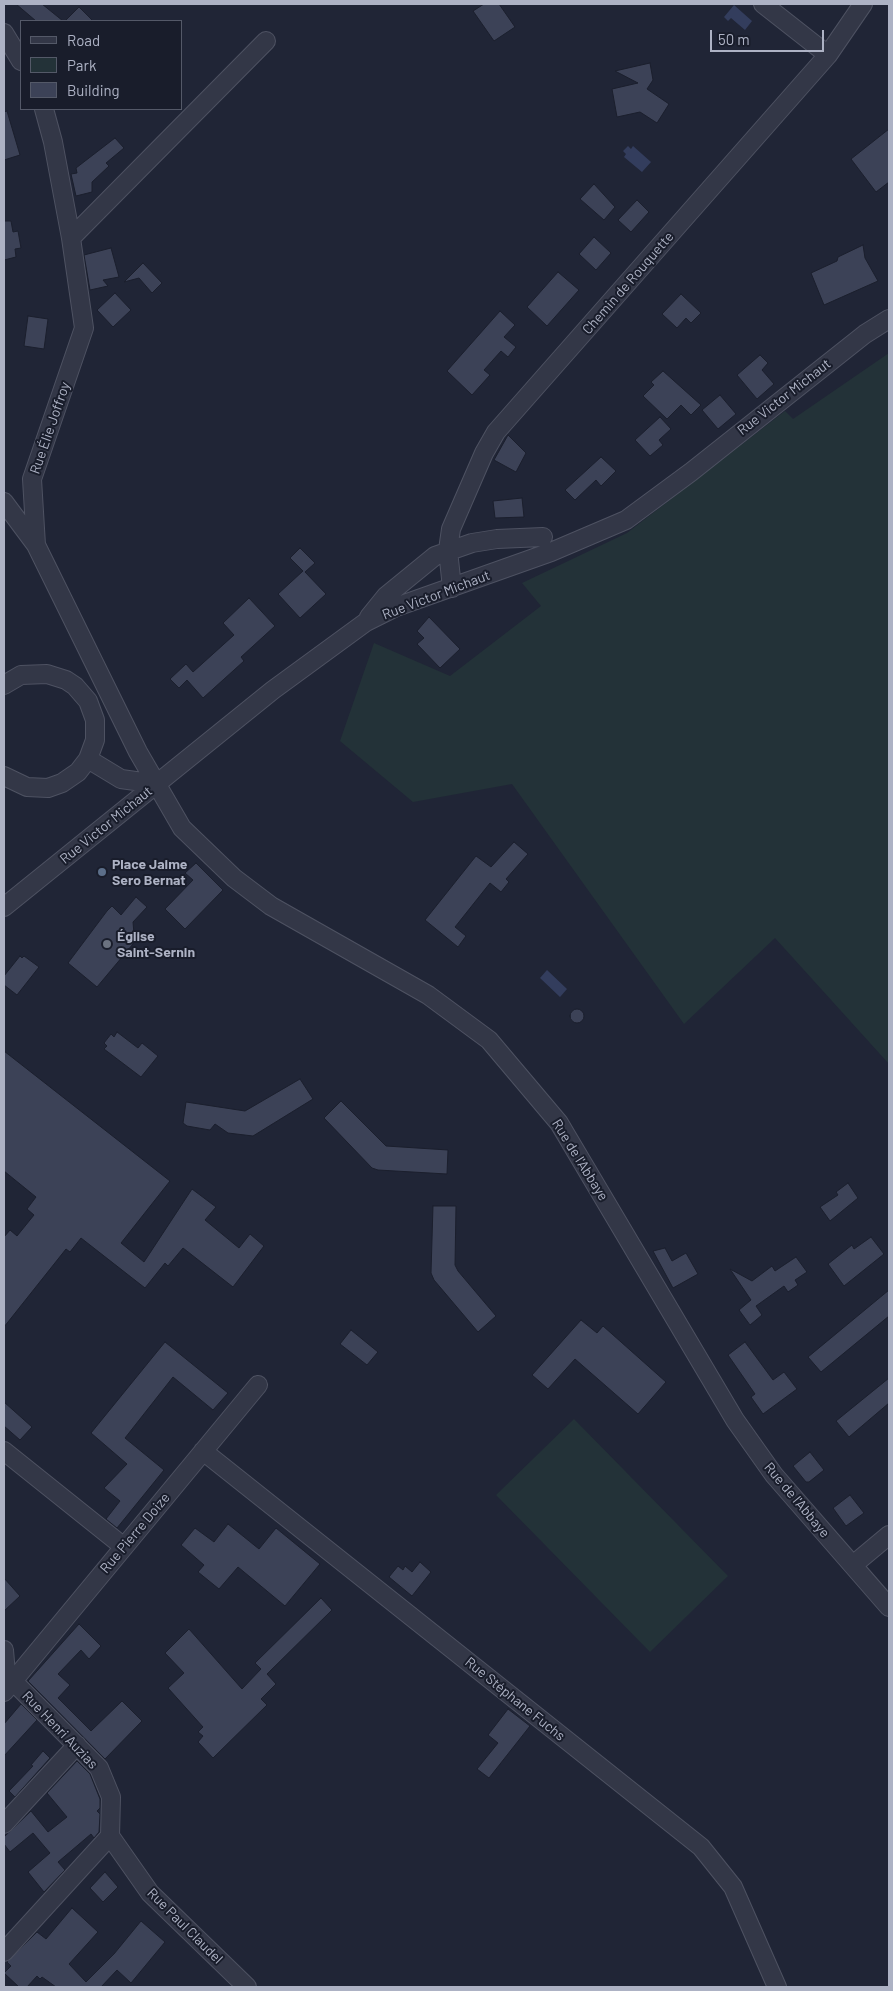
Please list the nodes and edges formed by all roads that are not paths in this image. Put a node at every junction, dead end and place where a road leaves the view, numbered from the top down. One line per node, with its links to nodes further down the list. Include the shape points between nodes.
1 (763, 4): 5 (street)
2 (864, 4): 5 (street, Chemin de Rouquette)
3 (4, 33): 6 (street)
4 (266, 41): 8 (street)
5 (828, 55): 13 (street, Chemin de Rouquette, via 496,432 460,506 451,529)
6 (20, 59)
7 (44, 110): 8 (street, Rue Élie Joffroy)
8 (71, 238): 12 (street, Rue Élie Joffroy, via 84,328 32,479)
9 (889, 319): 14 (street, Rue Victor Michaut, via 865,334 626,520 551,552)
10 (4, 502): 12 (street)
11 (543, 537): 13 (street, via 497,539)
12 (36, 545): 19 (street, Rue Élie Joffroy)
13 (448, 550): 14 (street, Chemin de Rouquette); 15 (street, via 435,556 386,596)
14 (452, 588): 15 (street, Rue Victor Michaut, via 396,607)
15 (366, 622): 19 (street, Rue Victor Michaut, via 307,664)
16 (4, 685): 17 (street, via 22,676 47,674 75,686 88,701 95,720 95,740)
17 (88, 759): 18 (street, via 78,772 48,788 28,788); 19 (street, via 121,779)
18 (4, 776)
19 (157, 784): 20 (street, Rue Victor Michaut); 26 (street, Rue de l'Abbaye, via 182,828 234,878 271,906 428,995 489,1040 559,1123 745,1434 774,1475)
20 (4, 907)
21 (258, 1385): 23 (street, Rue Pierre Doize)
22 (4, 1451): 25 (street)
23 (203, 1451): 25 (street, Rue Pierre Doize); 35 (street, Rue Stéphane Fuchs, via 701,1847 733,1887)
24 (889, 1535): 26 (street)
25 (124, 1547): 29 (street, Rue Pierre Doize)
26 (853, 1565): 27 (street, Rue de l'Abbaye)
27 (889, 1607)
28 (4, 1650): 29 (street, Rue Henri Auzias)
29 (8, 1687): 30 (street, Rue Henri Auzias)
30 (76, 1745): 31 (street); 32 (street, Rue Henri Auzias, via 99,1768 111,1797)
31 (4, 1824)
32 (110, 1836): 33 (street); 34 (street, Rue Paul Claudel, via 150,1893)
33 (4, 1952)
34 (247, 1987)
35 (777, 1987)

